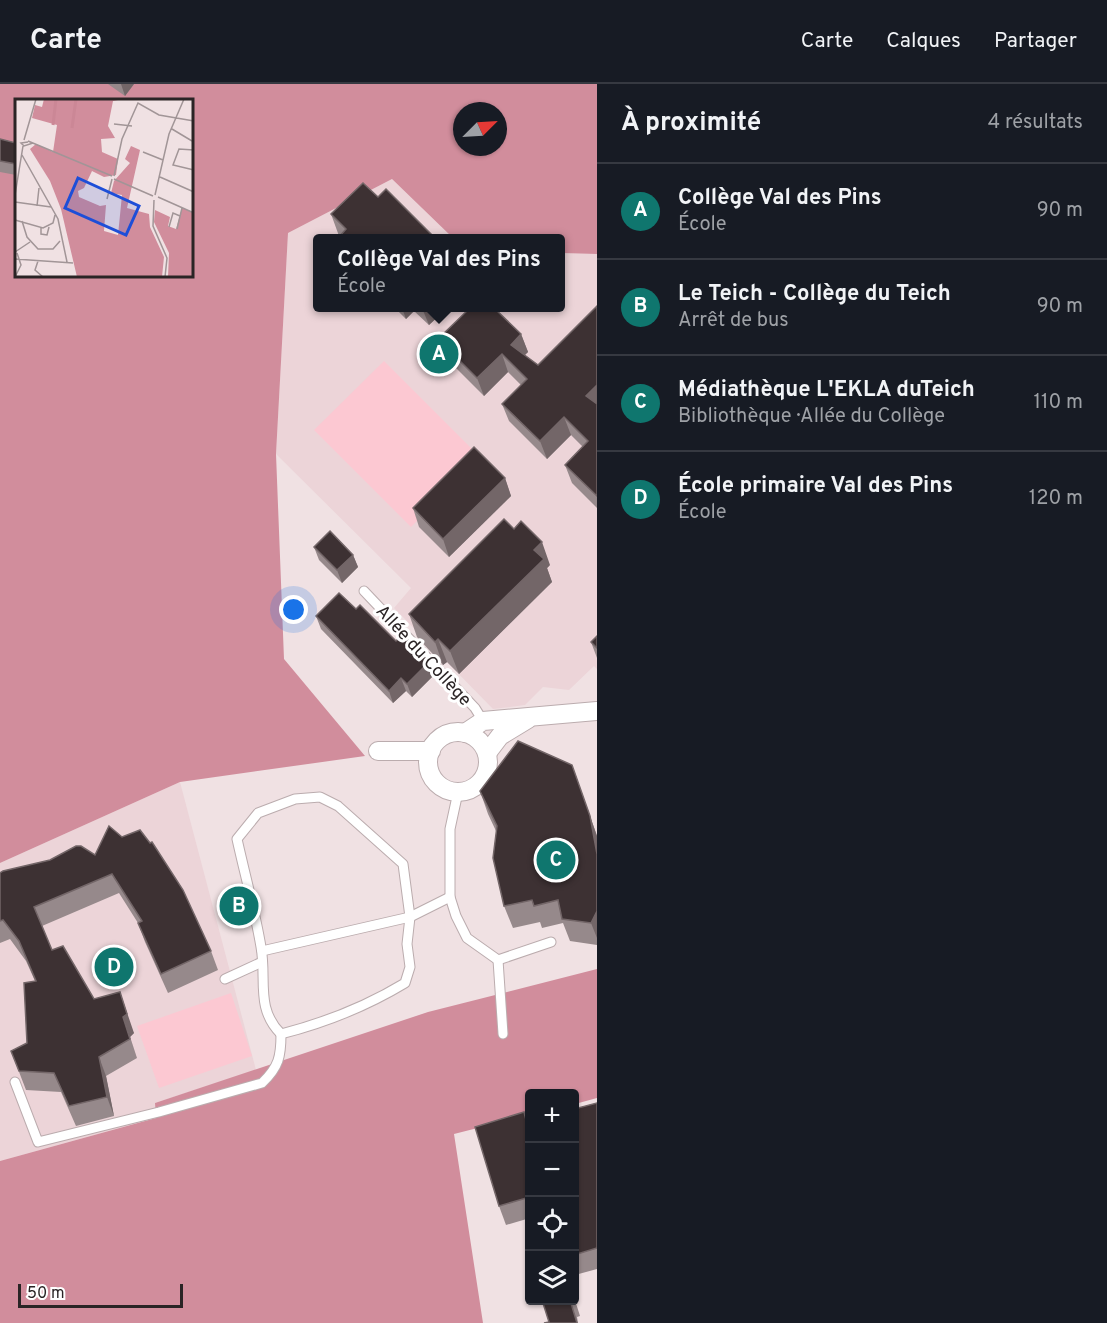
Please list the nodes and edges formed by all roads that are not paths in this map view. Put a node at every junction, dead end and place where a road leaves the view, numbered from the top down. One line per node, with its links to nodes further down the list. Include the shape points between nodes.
1 (364, 591): 4 (lane, Allée du Collège)
2 (597, 711): 3 (street)
3 (528, 719): 4 (street); 8 (street, via 500,736)
4 (483, 721): 5 (street)
5 (465, 733): 7 (street, Allée du Collège, via 445,736); 8 (street, Allée du Collège, via 481,742)
6 (378, 751): 7 (street)
7 (431, 751): 9 (street, via 430,771 434,779 449,791)
8 (487, 753): 9 (street, via 483,780 468,791)
9 (458, 792): 10 (lane, via 450,829)
10 (450, 897): 11 (lane); 14 (lane, via 467,938)
11 (410, 917): 13 (lane); 13 (lane, via 403,864 338,807 320,797 296,799 258,813 237,839); 17 (lane, via 410,966 405,983 380,998)
12 (551, 942): 14 (lane)
13 (262, 951): 15 (lane)
14 (498, 960): 18 (lane)
15 (262, 962): 16 (lane); 17 (lane, via 263,996 271,1024)
16 (225, 979)
17 (281, 1034): 19 (lane, via 280,1054 273,1073 262,1083 38,1142)
18 (503, 1034)
19 (15, 1082)

